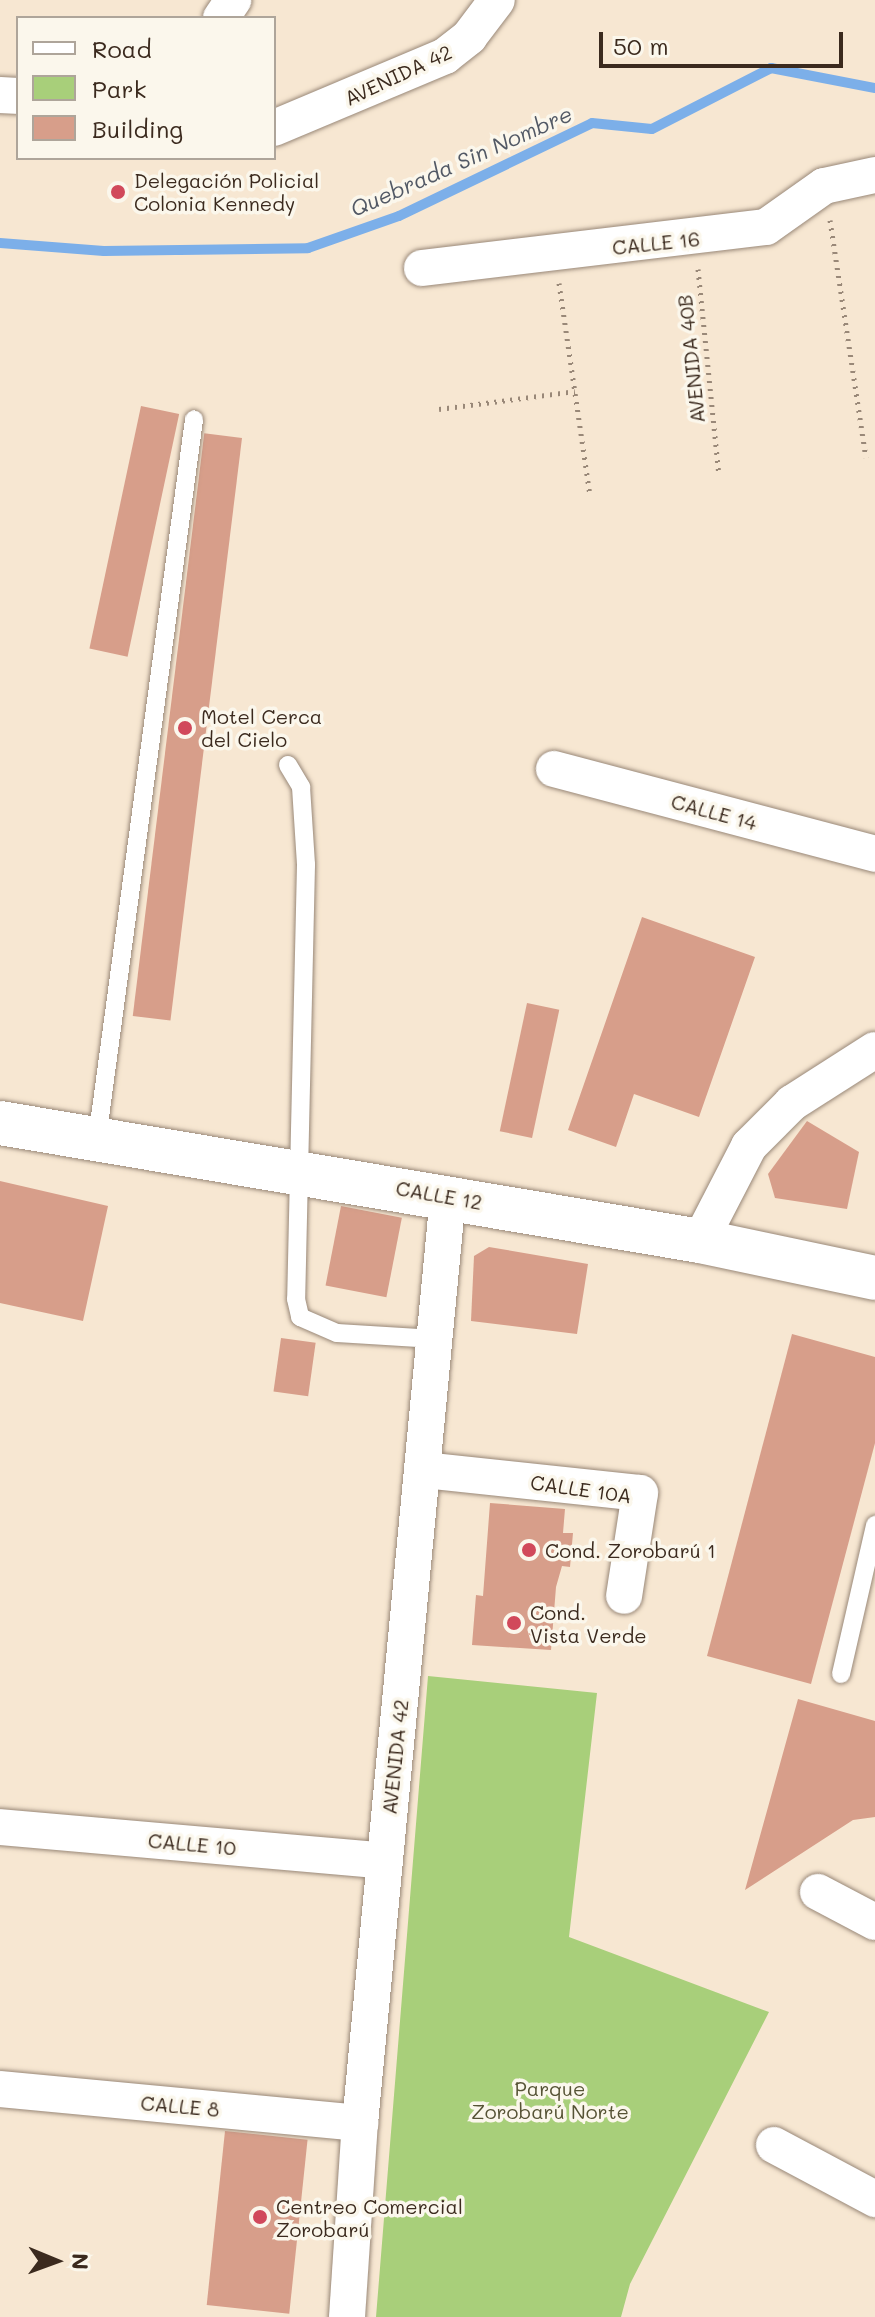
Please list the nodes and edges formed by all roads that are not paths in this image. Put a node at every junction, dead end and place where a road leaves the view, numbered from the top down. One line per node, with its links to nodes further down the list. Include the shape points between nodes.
1 (497, 0): 2 (street, AVENIDA 42, via 469,37 445,56)
2 (278, 128)
3 (875, 175): 4 (street, CALLE 16, via 824,186 766,227 695,240)
4 (422, 268)
5 (194, 420): 11 (lane)
6 (288, 765): 12 (lane, via 301,787 306,865)
7 (554, 769): 8 (street, CALLE 14)
8 (875, 854)
9 (875, 1050): 14 (street, via 792,1103 749,1146)
10 (0, 1123): 11 (main road, CALLE 12)
11 (97, 1139): 12 (main road, CALLE 12)
12 (298, 1172): 13 (main road, CALLE 12); 16 (lane, via 300,1317 337,1333)
13 (448, 1196): 14 (main road, CALLE 12); 16 (street, AVENIDA 42)
14 (700, 1241): 15 (main road, CALLE 12)
15 (875, 1278)
16 (435, 1339): 17 (street, AVENIDA 42)
17 (424, 1470): 19 (street, CALLE 10A, via 640,1493); 22 (street, AVENIDA 42)
18 (875, 1525): 20 (lane)
19 (624, 1596)
20 (841, 1674)
21 (0, 1827): 22 (street, CALLE 10)
22 (385, 1861): 26 (street, AVENIDA 42)
23 (818, 1892): 24 (street)
24 (875, 1922)
25 (0, 2089): 26 (street, CALLE 8)
26 (360, 2123): 29 (street, AVENIDA 42)
27 (774, 2145): 28 (street)
28 (875, 2199)
29 (347, 2317)

